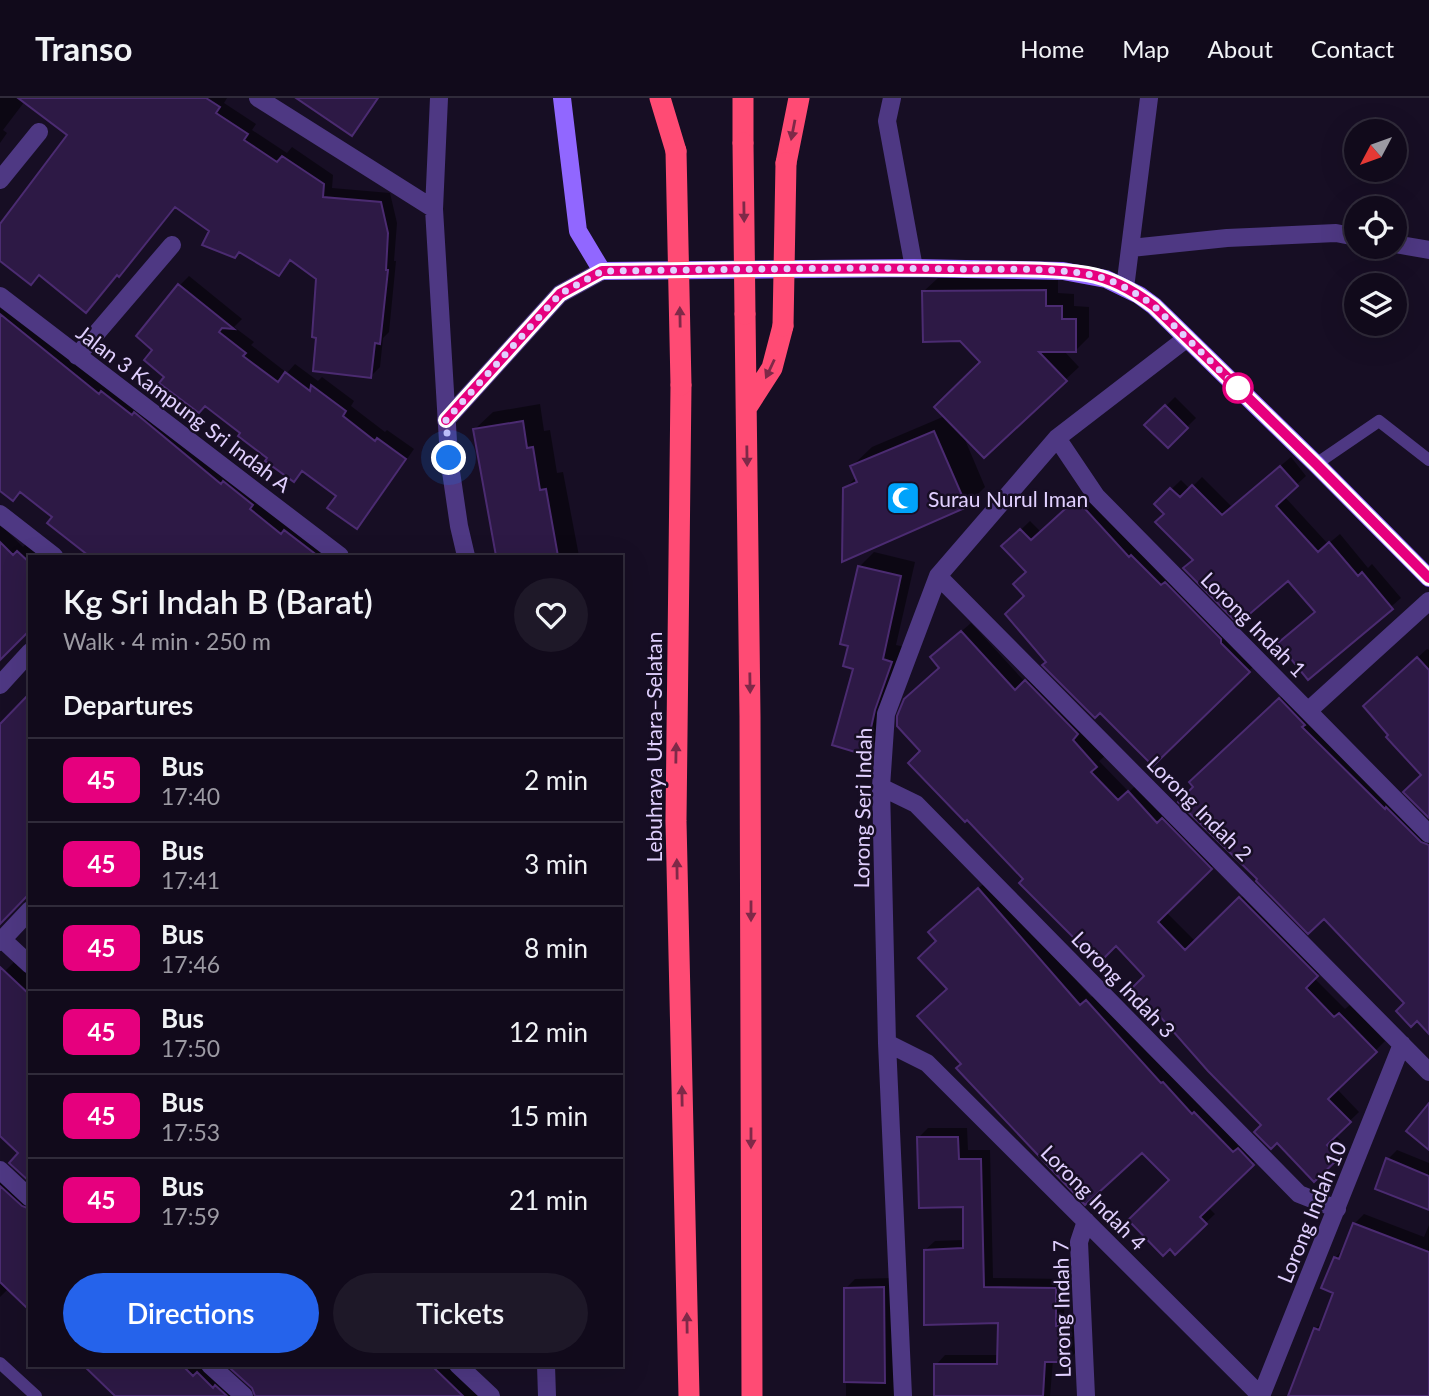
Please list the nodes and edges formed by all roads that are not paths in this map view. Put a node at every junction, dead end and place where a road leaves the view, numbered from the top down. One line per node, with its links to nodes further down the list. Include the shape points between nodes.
1 (258, 98): 13 (street)
2 (439, 98): 13 (street)
3 (562, 98): 20 (street, via 578,232)
4 (660, 98): 11 (highway)
5 (675, 98): 11 (highway, Lebuhraya Utara–Selatan)
6 (743, 98): 25 (highway, one-way to 25, bridge)
7 (799, 98): 25 (highway, one-way to 25, bridge, via 786,163 783,326 772,368)
8 (892, 98): 19 (street, via 887,121)
9 (1149, 98): 17 (street)
10 (39, 132): 12 (street)
11 (676, 151): 60 (highway, Lebuhraya Utara–Selatan, one-way to 11, bridge, via 676,821 681,385)
12 (0, 180)
13 (434, 208): 26 (street)
14 (1344, 235): 17 (street, via 1240,237)
15 (172, 244): 24 (street)
16 (1407, 246): 18 (street)
17 (1131, 248): 21 (street)
18 (1429, 250)
19 (914, 268): 20 (street); 21 (street, via 1063,271 1089,274)
20 (602, 271): 26 (street, via 560,294)
21 (1125, 288): 23 (street, via 1154,306)
22 (0, 296): 24 (street, Jalan 3 Kampung Sri Indah A)
23 (1187, 338): 27 (street, Lorong Seri Indah); 29 (street)
24 (77, 356): 32 (street, Jalan 3 Kampung Sri Indah A)
25 (747, 407): 61 (highway, one-way to 61)
26 (446, 420): 33 (street)
27 (1057, 438): 34 (street, Lorong Seri Indah); 39 (street, Lorong Indah 1, via 1096,496)
28 (1429, 460): 29 (lane, via 1379,421)
29 (1316, 464): 35 (street)
30 (0, 514): 31 (street)
31 (53, 555)
32 (339, 555)
33 (466, 555)
34 (938, 576): 40 (street, Lorong Seri Indah, via 886,714); 46 (street, Lorong Indah 2)
35 (1429, 578)
36 (1429, 601): 39 (street)
37 (28, 654): 38 (street)
38 (0, 685)
39 (1308, 711): 41 (street, Lorong Indah 1)
40 (881, 787): 45 (street, Lorong Seri Indah); 50 (street, Lorong Indah 3, via 916,804 1299,1194)
41 (1429, 834)
42 (28, 912): 43 (street)
43 (1, 941): 44 (street)
44 (28, 963)
45 (887, 1043): 51 (street, Lorong Indah 4, via 927,1063); 62 (street, Lorong Seri Indah)
46 (1402, 1044): 47 (street, Lorong Indah 2); 50 (street, Lorong Indah 10)
47 (1429, 1072)
48 (0, 1170): 49 (street)
49 (28, 1196)
50 (1337, 1209): 64 (street, Lorong Indah 10)
51 (1086, 1221): 63 (street, Lorong Indah 7, via 1079,1242); 64 (street, Lorong Indah 4)
52 (0, 1363): 56 (lane)
53 (212, 1367): 57 (street)
54 (460, 1367): 58 (street)
55 (546, 1367): 59 (street)
56 (36, 1396)
57 (244, 1396)
58 (491, 1396)
59 (547, 1396)
60 (689, 1396)
61 (752, 1396)
62 (904, 1396)
63 (1086, 1396)
64 (1261, 1396)

